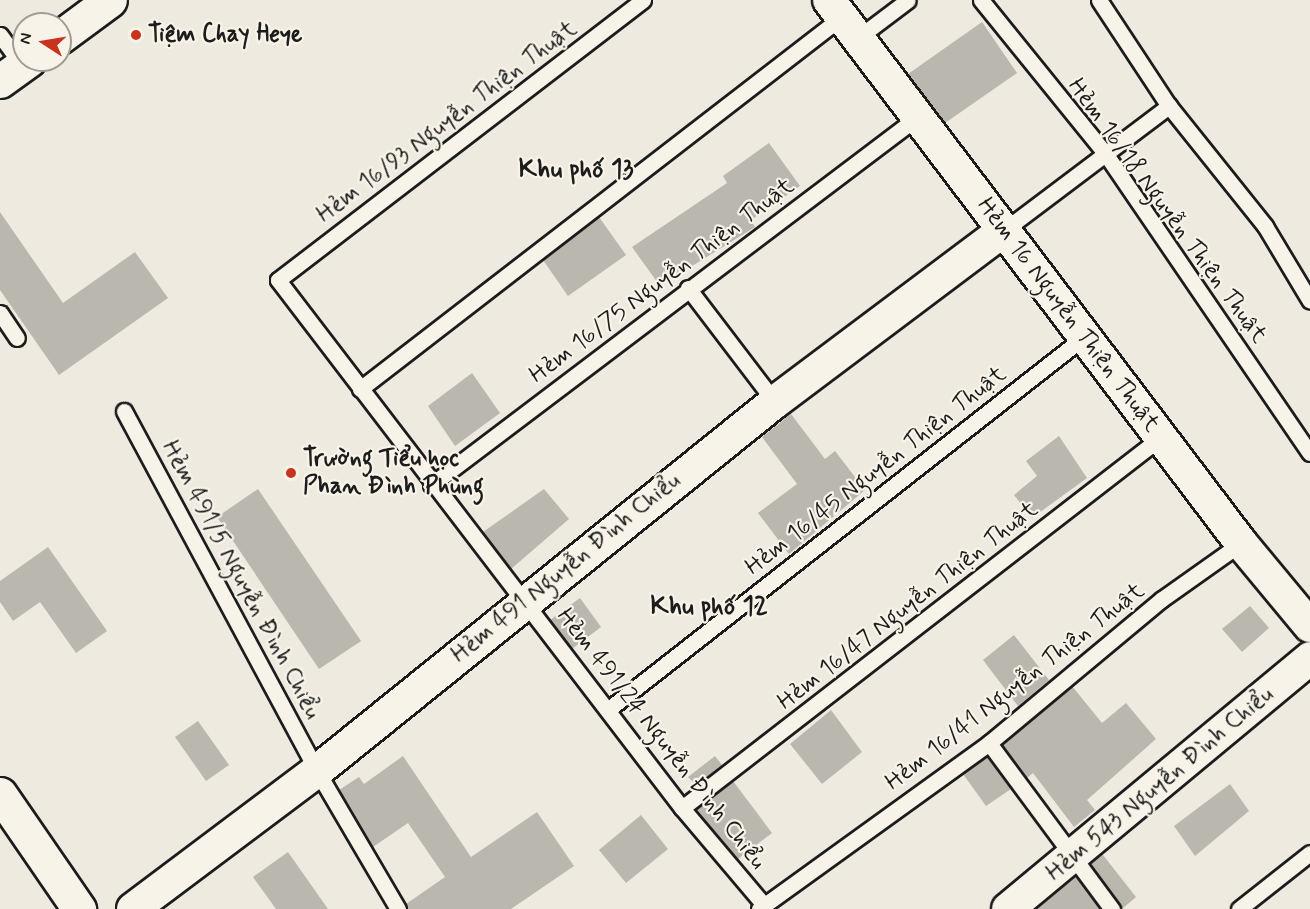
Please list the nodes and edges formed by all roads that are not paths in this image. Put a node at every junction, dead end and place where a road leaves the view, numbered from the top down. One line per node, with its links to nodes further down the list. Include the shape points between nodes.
1 (110, 0): 7 (main road)
2 (643, 0): 14 (lane, Hẻm 16/93 Nguyễn Thiện Thuật)
3 (908, 0): 6 (lane)
4 (981, 0): 12 (lane, Hẻm 16/18 Nguyễn Thiện Thuật)
5 (1099, 0): 10 (lane)
6 (844, 18): 11 (street, Hẻm 16 Nguyễn Thiện Thuật); 20 (lane)
7 (72, 28)
8 (0, 35): 9 (lane)
9 (12, 59)
10 (1169, 106): 12 (lane); 16 (lane, via 1265,226)
11 (920, 115): 13 (street, Hẻm 16 Nguyễn Thiện Thuật); 15 (lane, Hẻm 16/75 Nguyễn Thiện Thuật)
12 (1105, 153): 13 (lane); 24 (lane, Hẻm 16/18 Nguyễn Thiện Thuật)
13 (1003, 231): 18 (street, Hẻm 16 Nguyễn Thiện Thuật); 21 (street, Hẻm 491 Nguyễn Ðình Chiểu)
14 (278, 280): 20 (lane, Hẻm 491/24 Nguyễn Đình Chiểu)
15 (688, 288): 21 (lane); 25 (lane, Hẻm 16/75 Nguyễn Thiện Thuật)
16 (1310, 301)
17 (0, 314): 19 (lane)
18 (1084, 337): 23 (street, Hẻm 16 Nguyễn Thiện Thuật); 30 (lane, Hẻm 16/45 Nguyễn Thiện Thuật)
19 (17, 338)
20 (360, 389): 25 (lane, Hẻm 491/24 Nguyễn Đình Chiểu)
21 (775, 402): 27 (street, Hẻm 491 Nguyễn Ðình Chiểu)
22 (124, 411): 32 (lane, Hẻm 491/5 Nguyễn Ðình Chiểu)
23 (1160, 438): 26 (street, Hẻm 16 Nguyễn Thiện Thuật); 34 (lane, Hẻm 16/47 Nguyễn Thiện Thuật)
24 (1310, 453)
25 (431, 484): 27 (lane, Hẻm 491/24 Nguyễn Đình Chiểu)
26 (1241, 543): 28 (street, Hẻm 16 Nguyễn Thiện Thuật); 31 (lane, Hẻm 16/41 Nguyễn Thiện Thuật, via 1162,599)
27 (522, 601): 30 (lane, Hẻm 491/24 Nguyễn Đình Chiểu); 32 (street, Hẻm 491 Nguyễn Ðình Chiểu)
28 (1310, 626)
29 (1310, 658): 36 (street, Hẻm 543 Nguyễn Ðình Chiểu)
30 (610, 708): 34 (lane, Hẻm 491/24 Nguyễn Đình Chiểu)
31 (989, 743): 36 (lane); 37 (lane, Hẻm 16/41 Nguyễn Thiện Thuật)
32 (317, 771): 39 (street, Hẻm 491 Nguyễn Ðình Chiểu); 40 (lane, Hẻm 491/5 Nguyễn Ðình Chiểu)
33 (0, 794): 38 (main road)
34 (682, 808): 37 (lane, Hẻm 491/24 Nguyễn Đình Chiểu)
35 (1310, 853): 43 (lane)
36 (1074, 858): 41 (street, Hẻm 543 Nguyễn Ðình Chiểu); 42 (lane)
37 (761, 907)
38 (79, 909)
39 (133, 909)
40 (398, 909)
41 (1008, 909)
42 (1112, 909)
43 (1239, 909)

